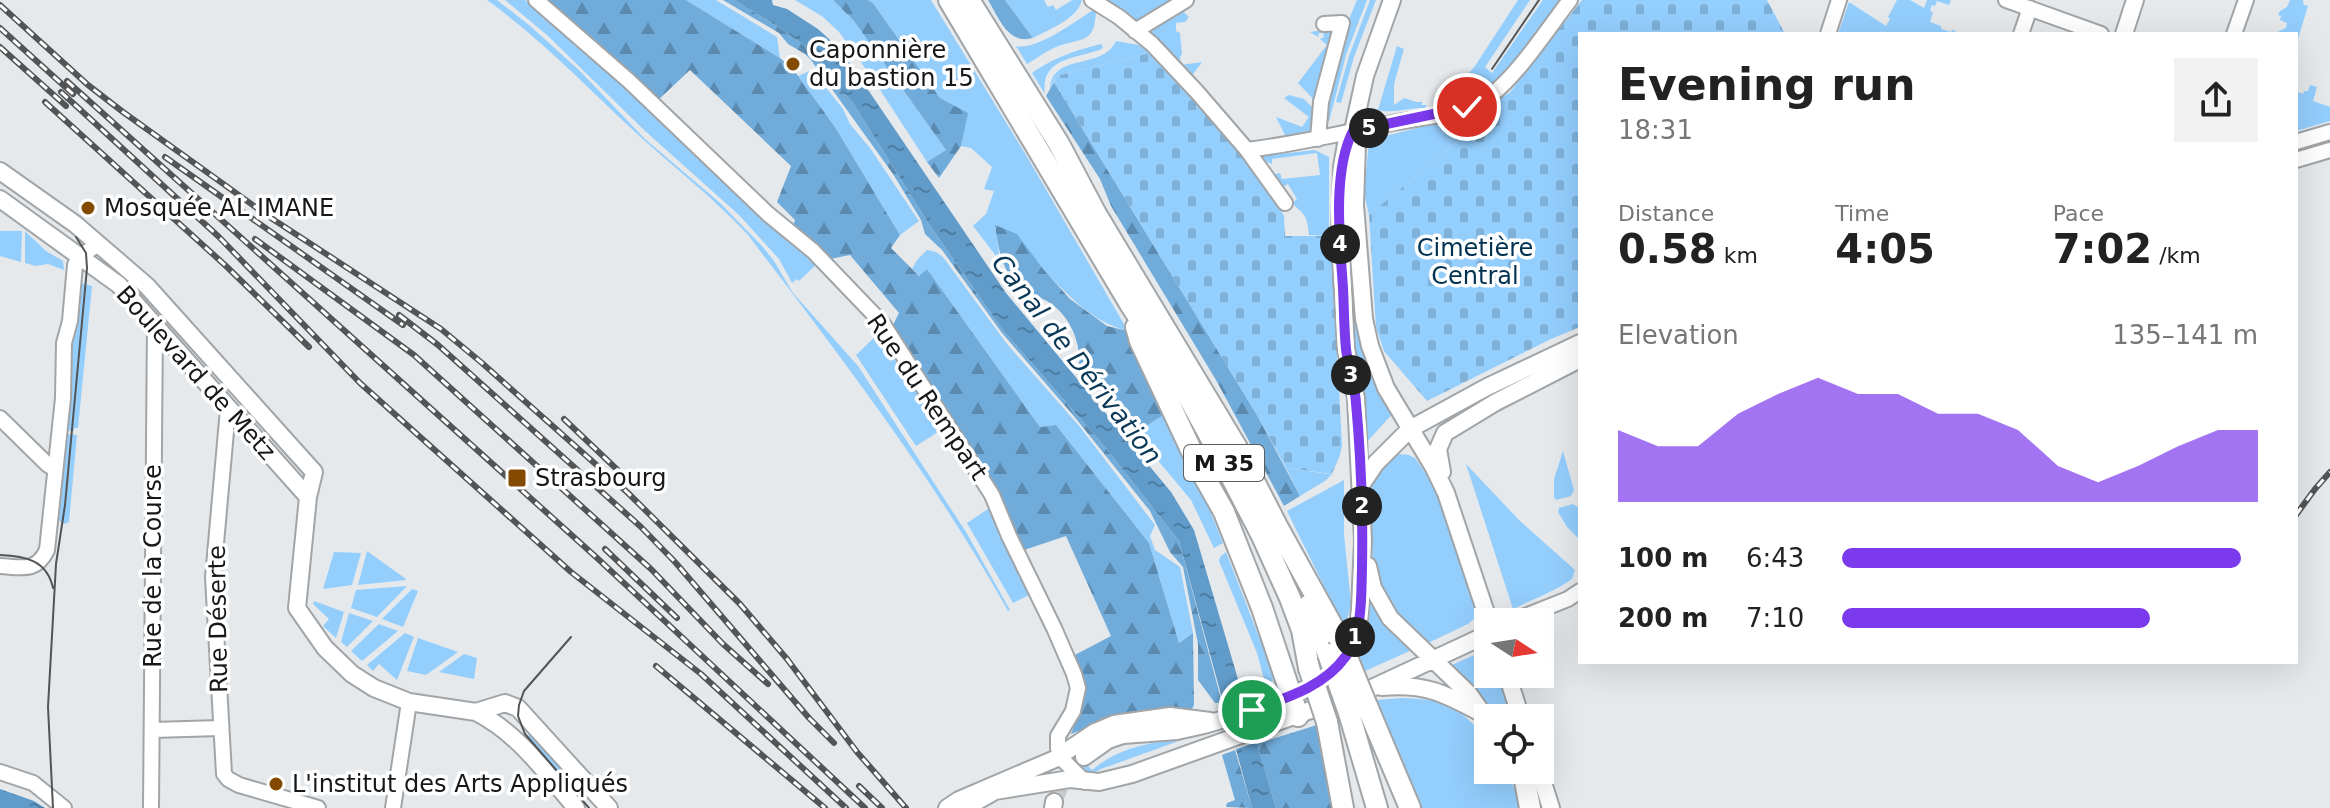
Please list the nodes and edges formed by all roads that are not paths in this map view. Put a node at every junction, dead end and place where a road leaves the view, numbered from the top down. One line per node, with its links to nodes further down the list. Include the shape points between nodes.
1 (536, 0): 65 (street, Rue du Rempart, via 822,259 883,324 992,495 1074,674 1076,703 1065,724)
2 (949, 0): 34 (highway, M 35)
3 (969, 0): 47 (highway, M 35, via 1059,144)
4 (1092, 0): 14 (street)
5 (1186, 0): 14 (street)
6 (1392, 0): 20 (main road, via 1365,76)
7 (1570, 0): 20 (street, via 1509,79 1482,101)
8 (1839, 0): 15 (street)
9 (2006, 0): 12 (street)
10 (2135, 0): 18 (main road)
11 (2246, 0): 19 (street)
12 (2030, 8): 16 (street); 17 (street)
13 (1324, 24): 22 (street, via 1342,23 1321,102)
14 (1135, 31): 24 (street)
15 (1829, 32)
16 (2022, 32)
17 (2096, 32)
18 (2125, 32)
19 (2235, 32)
20 (1353, 131): 22 (street); 41 (main road, via 1365,329 1375,364); 44 (main road, via 1342,167 1340,235)
21 (2330, 132): 23 (street)
22 (1318, 139): 24 (street)
23 (2298, 141)
24 (1247, 150): 29 (street)
25 (2330, 150): 26 (street)
26 (2298, 159)
27 (0, 171): 30 (main road, Boulevard de Metz)
28 (0, 199): 31 (main road, Boulevard de Metz)
29 (1285, 203)
30 (97, 245): 31 (street); 32 (street); 33 (main road, Boulevard de Metz)
31 (79, 257): 32 (main road, Boulevard de Metz); 43 (street, via 64,343)
32 (96, 268): 35 (main road, Boulevard de Metz)
33 (162, 301): 35 (main road); 38 (main road, Boulevard de Metz)
34 (1130, 304): 54 (highway, M 35, via 1227,467 1302,630); 56 (highway, via 1140,341 1224,512)
35 (155, 324): 39 (main road, Boulevard de Metz); 64 (street, Rue de la Course)
36 (1578, 344): 41 (main road)
37 (1578, 360): 45 (main road, via 1445,433 1438,453)
38 (240, 388): 39 (main road); 46 (main road, Boulevard de Metz, via 314,472)
39 (226, 406): 46 (main road, Boulevard de Metz); 63 (street, Rue Déserte, via 213,577)
40 (0, 418): 43 (street)
41 (1410, 429): 42 (main road); 45 (main road)
42 (1389, 448): 44 (main road); 45 (main road, via 1417,455)
43 (55, 469): 49 (street, via 48,545 41,562)
44 (1361, 485): 48 (main road)
45 (1446, 493): 51 (main road)
46 (308, 497): 57 (main road, via 297,611 325,648 365,684)
47 (1277, 526): 54 (highway, M 35); 54 (highway, via 1320,603)
48 (1363, 541): 55 (main road, via 1380,603); 56 (main road, via 1353,643 1329,674)
49 (0, 566)
50 (1578, 592): 52 (street)
51 (1484, 608)
52 (1545, 608)
53 (1474, 640): 55 (main road)
54 (1326, 653): 59 (highway, M 35); 59 (highway, bridge)
55 (1433, 659): 58 (main road); 59 (main road)
56 (1292, 695): 62 (highway); 65 (main road, via 1220,721 1184,716 1114,724)
57 (409, 702): 61 (main road); 76 (street)
58 (1476, 704)
59 (1352, 709): 60 (main road, via 1395,686 1429,688); 62 (main road); 81 (highway); 82 (highway, M 35); 83 (highway, M 35); 84 (highway); 85 (highway)
60 (1474, 710)
61 (476, 712): 77 (main road, via 521,745); 78 (main road, via 505,703 522,711)
62 (1298, 716): 67 (main road, via 1132,774)
63 (220, 728): 64 (street); 75 (street, Rue Déserte, via 228,779)
64 (153, 730): 74 (street, Rue de la Course)
65 (1069, 755): 67 (street); 71 (street); 79 (main road)
66 (0, 772): 70 (street)
67 (1085, 782): 71 (main road, via 1070,779)
68 (1530, 784): 86 (highway)
69 (1536, 784): 87 (main road)
70 (43, 789): 72 (street); 73 (street)
71 (995, 791): 80 (main road)
72 (43, 807)
73 (64, 808)
74 (151, 808)
75 (318, 808)
76 (393, 808)
77 (576, 808)
78 (609, 808)
79 (947, 808)
80 (965, 808)
81 (1343, 808)
82 (1365, 808)
83 (1377, 808)
84 (1396, 808)
85 (1410, 808)
86 (1533, 808)
87 (1551, 808)

